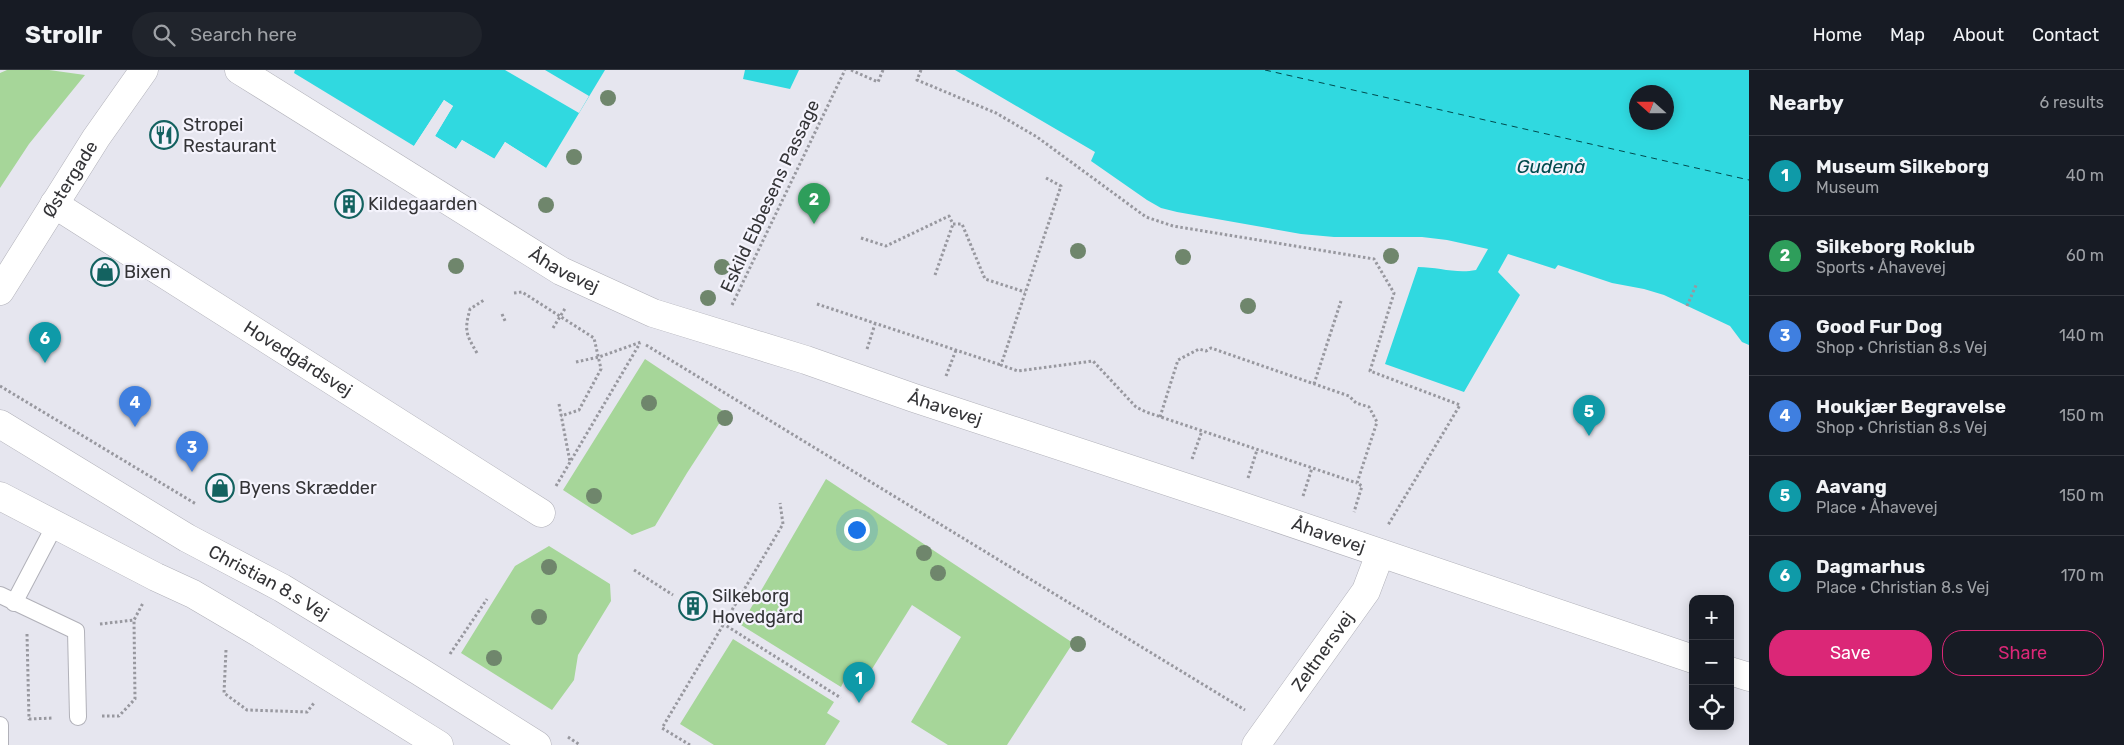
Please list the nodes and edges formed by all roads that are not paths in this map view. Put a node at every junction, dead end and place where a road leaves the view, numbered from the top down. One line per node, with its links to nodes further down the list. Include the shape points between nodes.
1 (144, 70): 3 (street, Østergade, via 108,119)
2 (238, 70): 9 (street, Åhavevej, via 561,271 653,313 806,360)
3 (54, 204): 4 (street, Østergade); 7 (street, Hovedgårdsvej)
4 (0, 291)
5 (0, 424): 19 (street, Christian 8.s Vej, via 187,538 282,588)
6 (0, 496): 8 (street)
7 (541, 513)
8 (55, 524): 10 (lane); 18 (street, via 193,594)
9 (1376, 552): 11 (street, Åhavevej); 16 (street, Zeltnersvej, via 1366,591)
10 (13, 602): 14 (lane, via 76,632)
11 (1689, 657)
12 (1734, 672): 13 (street)
13 (1749, 677)
14 (78, 717)
15 (0, 725): 17 (lane)
16 (1263, 737)
17 (0, 745)
18 (439, 745)
19 (537, 745)

